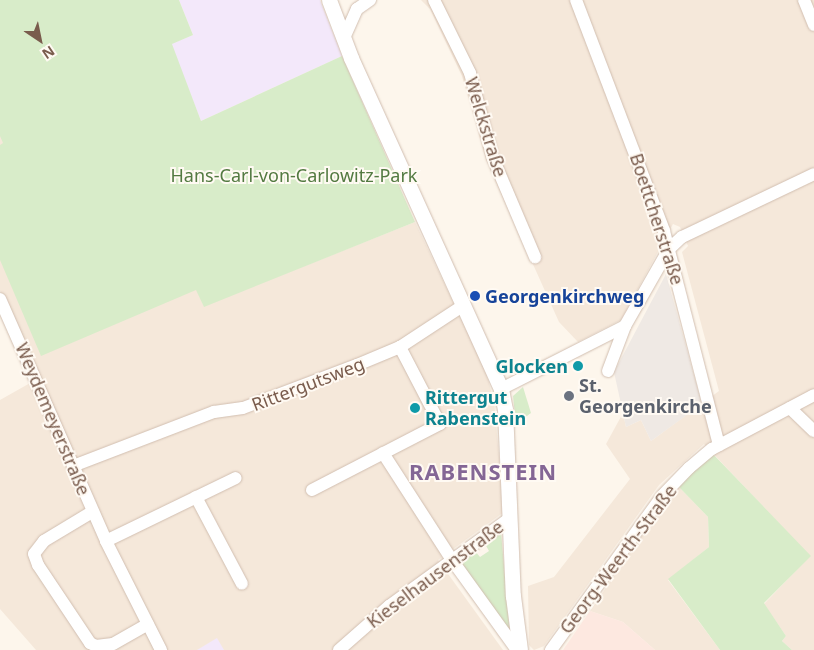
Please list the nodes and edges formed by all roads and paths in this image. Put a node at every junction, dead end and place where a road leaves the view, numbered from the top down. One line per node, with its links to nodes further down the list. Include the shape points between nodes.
1 (329, 0): 7 (street)
2 (370, 0): 7 (street, via 357,9)
3 (434, 0): 10 (street, Welckstraße, via 470,73 493,158)
4 (576, 0): 9 (street, Boettcherstraße)
5 (804, 0): 6 (street)
6 (814, 26)
7 (344, 38): 12 (street)
8 (814, 174): 9 (street, via 682,237)
9 (669, 249): 13 (street); 20 (street, Boettcherstraße)
10 (535, 257)
11 (0, 299): 22 (street, Weydemeyerstraße)
12 (464, 305): 14 (street, Rittergutsweg); 16 (street)
13 (625, 326): 15 (street); 16 (street)
14 (400, 347): 21 (street, via 440,424); 22 (street, Rittergutsweg, via 265,400 242,408 214,412)
15 (608, 371)
16 (501, 389): 27 (street)
17 (814, 395): 18 (street, Georg-Weerth-Straße)
18 (790, 408): 19 (street); 20 (street, Georg-Weerth-Straße)
19 (814, 432)
20 (719, 445): 35 (street, Georg-Weerth-Straße, via 689,468 662,496)
21 (383, 453): 24 (street); 29 (street)
22 (73, 466): 26 (street, Weydemeyerstraße)
23 (236, 478): 25 (street)
24 (312, 490)
25 (196, 498): 28 (street); 30 (street)
26 (92, 512): 28 (street, Weydemeyerstraße); 31 (street, Weydemeyerstraße, via 44,541 34,554 38,564 90,643 96,646 113,644)
27 (510, 518): 29 (street, Kieselhausenstraße); 34 (street)
28 (106, 541): 31 (street, Weydemeyerstraße)
29 (452, 560): 33 (street, Kieselhausenstraße, via 389,606); 34 (street)
30 (242, 584)
31 (148, 624): 32 (street, Weydemeyerstraße)
32 (161, 650)
33 (339, 650)
34 (518, 650)
35 (550, 650)

